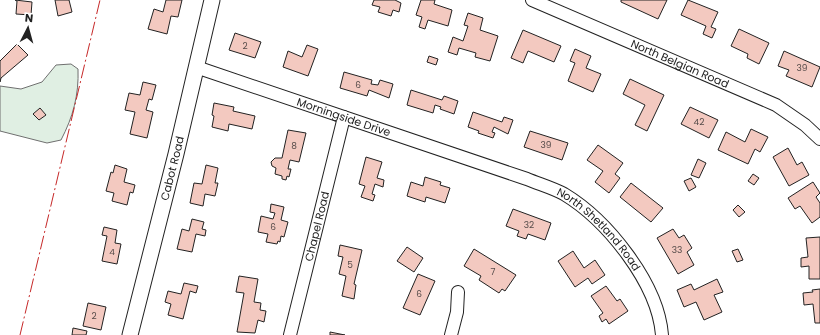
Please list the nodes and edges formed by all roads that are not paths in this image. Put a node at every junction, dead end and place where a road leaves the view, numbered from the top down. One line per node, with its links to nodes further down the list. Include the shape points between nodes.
1 (212, 0): 3 (street, Cabot Road)
2 (532, 0): 5 (street, North Belgian Road, via 776,105)
3 (196, 67): 4 (street, Morningside Drive); 8 (street, Cabot Road)
4 (344, 117): 6 (street, Morningside Drive); 9 (street, Chapel Road)
5 (820, 139)
6 (492, 167): 11 (street, North Shetland Road, via 563,194 596,219 635,265 654,301)
7 (458, 292): 10 (street, via 457,312)
8 (130, 335)
9 (290, 335)
10 (451, 335)
11 (662, 335)

